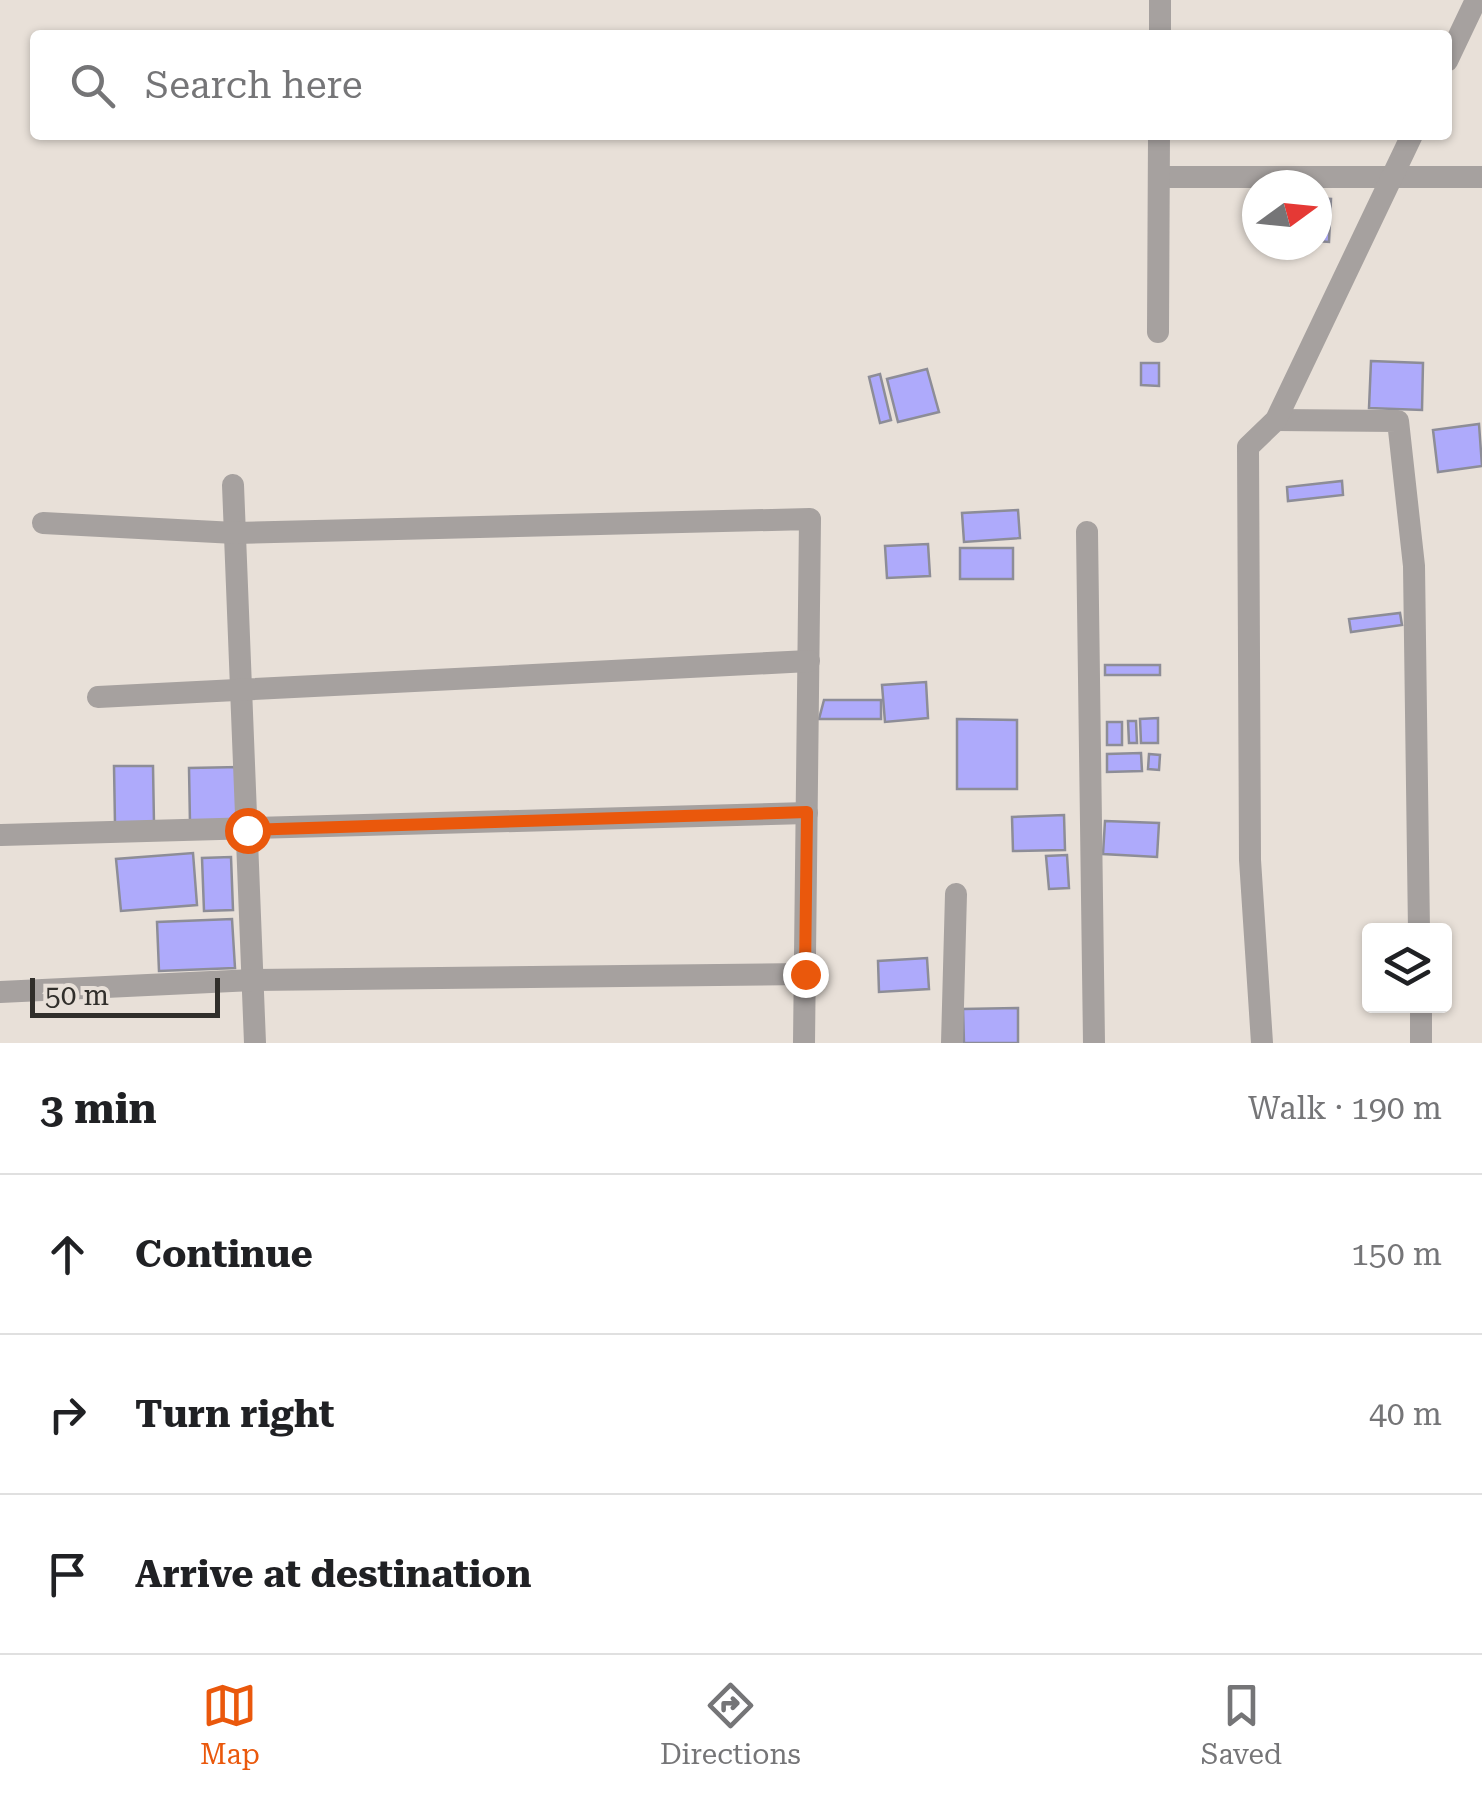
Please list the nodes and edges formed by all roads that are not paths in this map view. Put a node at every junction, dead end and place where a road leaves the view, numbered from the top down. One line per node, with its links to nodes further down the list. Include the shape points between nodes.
1 (1160, 0): 3 (street)
2 (1476, 0): 4 (street)
3 (1160, 30)
4 (1452, 50)
5 (1159, 140): 7 (street)
6 (1410, 140): 8 (street)
7 (1159, 177): 8 (street); 10 (street)
8 (1392, 177): 9 (street); 11 (street)
9 (1482, 177)
10 (1158, 332)
11 (1276, 420): 23 (street, via 1398,421 1414,566); 32 (street, via 1248,447 1250,860)
12 (233, 485): 15 (street)
13 (42, 523): 15 (street)
14 (1088, 532): 31 (street)
15 (236, 533): 16 (street, via 810,519); 17 (street)
16 (809, 661): 17 (street); 19 (street)
17 (241, 690): 18 (street); 20 (street)
18 (98, 697)
19 (807, 812): 20 (street); 24 (street)
20 (247, 830): 21 (street); 25 (street)
21 (1, 835)
22 (956, 894): 30 (street)
23 (1420, 923)
24 (805, 974): 25 (street); 29 (street)
25 (253, 980): 26 (street); 28 (street)
26 (0, 992)
27 (1420, 1013): 33 (street)
28 (255, 1043)
29 (804, 1043)
30 (952, 1043)
31 (1094, 1043)
32 (1262, 1043)
33 (1421, 1043)

